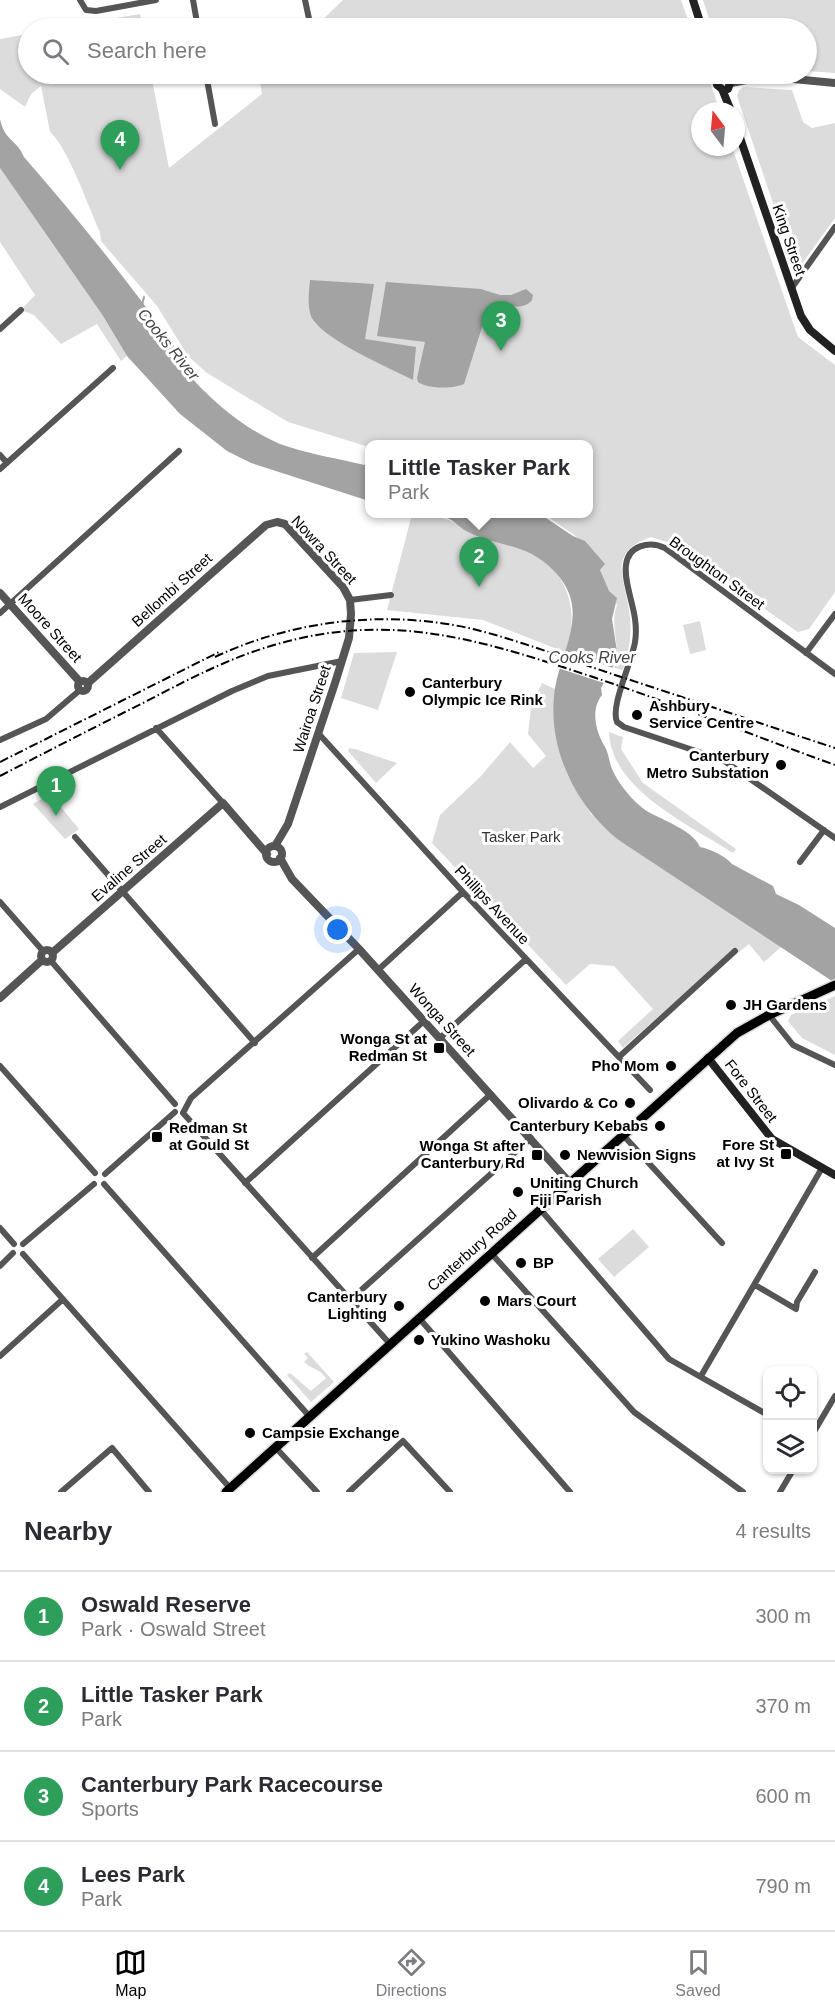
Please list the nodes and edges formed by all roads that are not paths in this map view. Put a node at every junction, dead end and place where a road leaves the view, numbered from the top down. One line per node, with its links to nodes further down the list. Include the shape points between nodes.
1 (80, 0): 2 (street, via 86,10)
2 (156, 0)
3 (192, 0): 6 (street)
4 (305, 0): 7 (street)
5 (693, 0): 8 (main road)
6 (196, 18)
7 (309, 18)
8 (699, 18)
9 (817, 82): 10 (street)
10 (835, 83)
11 (208, 84): 14 (street)
12 (725, 84): 13 (main road)
13 (729, 102)
14 (215, 124)
15 (745, 153): 17 (main road, King Street)
16 (835, 227): 17 (street)
17 (791, 289): 20 (main road, King Street, via 810,330)
18 (21, 310): 19 (street)
19 (0, 329)
20 (835, 351)
21 (113, 368): 24 (street)
22 (179, 451): 30 (street)
23 (0, 455): 24 (street)
24 (7, 463): 25 (street)
25 (0, 469)
26 (277, 522): 29 (street, Nowra Street, via 290,529 343,586); 36 (street, Bellombi Street, via 251,537)
27 (0, 593): 30 (street, Moore Street)
28 (391, 595): 29 (street)
29 (350, 600): 34 (street, Wairoa Street, via 349,638)
30 (10, 604): 31 (street); 36 (street, Moore Street)
31 (0, 613)
32 (835, 614): 33 (street)
33 (806, 653): 35 (street, Broughton Street); 43 (street, Broughton Street, via 669,550 645,544 632,553 626,565 637,629 615,717 617,722 720,758)
34 (342, 661): 37 (street, via 268,676); 38 (street, Wairoa Street)
35 (835, 675)
36 (83, 685): 39 (street, via 46,719)
37 (156, 728): 40 (street, Wonga Street); 41 (street)
38 (318, 733): 42 (street, Wairoa Street); 51 (street, Phillips Avenue)
39 (0, 740)
40 (223, 803): 46 (street, Wonga Street); 50 (street, Evaline Street)
41 (0, 807)
42 (288, 824): 46 (street, Wairoa Street); 47 (street, Wairoa Street)
43 (824, 830): 45 (street); 48 (street)
44 (75, 837): 50 (street)
45 (835, 838)
46 (271, 852): 47 (street, Wonga Street); 47 (street); 49 (street, Wonga Street)
47 (281, 855): 49 (street, Wonga Street)
48 (800, 862)
49 (292, 879): 53 (street, Wonga Street)
50 (122, 891): 55 (street, Evaline Street); 63 (street)
51 (463, 892): 56 (street, Phillips Avenue); 57 (street)
52 (0, 902): 55 (street)
53 (359, 949): 57 (street, Wonga Street); 63 (street)
54 (735, 951): 64 (street)
55 (47, 956): 59 (street, Evaline Street); 70 (street)
56 (526, 959): 62 (street); 64 (street, Phillips Avenue)
57 (378, 970): 61 (street, Wonga Street)
58 (835, 985): 60 (highway, Canterbury Road)
59 (0, 998)
60 (769, 1014): 65 (highway, Canterbury Road, via 737,1033); 66 (street, via 793,1045)
61 (424, 1021): 62 (street, Wonga Street); 80 (street)
62 (440, 1038): 69 (street, Wonga Street)
63 (255, 1043): 71 (street)
64 (620, 1056): 68 (street, Phillips Avenue)
65 (708, 1058): 73 (highway, Canterbury Road); 75 (main road, Fore Street, via 772,1139)
66 (835, 1065)
67 (0, 1066): 76 (street)
68 (650, 1090)
69 (491, 1094): 74 (street, Wonga Street); 91 (street)
70 (175, 1104): 71 (street, via 180,1102); 72 (street)
71 (184, 1109): 72 (street); 80 (street)
72 (175, 1112): 77 (street)
73 (623, 1135): 79 (highway, Canterbury Road); 85 (street)
74 (531, 1138): 79 (street, Wonga Street); 96 (street)
75 (822, 1168): 78 (main road, Fore Street); 94 (street)
76 (95, 1173): 77 (street); 81 (street)
77 (105, 1174): 82 (street)
78 (835, 1175)
79 (569, 1182): 83 (highway, Canterbury Road)
80 (245, 1183): 91 (street)
81 (94, 1184): 82 (street); 87 (street)
82 (104, 1184): 103 (street)
83 (540, 1209): 89 (highway, Canterbury Road); 100 (street, via 669,1359)
84 (0, 1228): 86 (street)
85 (722, 1243)
86 (14, 1244): 87 (street); 88 (street)
87 (23, 1244): 90 (street)
88 (13, 1253): 90 (street); 92 (street)
89 (491, 1253): 97 (highway, Canterbury Road); 114 (street, via 634,1412)
90 (23, 1254): 95 (street)
91 (312, 1258): 96 (street)
92 (0, 1266)
93 (816, 1272): 94 (street, via 796,1309)
94 (755, 1285): 100 (street)
95 (62, 1300): 99 (street); 107 (street)
96 (349, 1301): 98 (street)
97 (419, 1318): 98 (highway, Canterbury Road); 113 (street)
98 (390, 1344): 103 (highway, Canterbury Road)
99 (0, 1356)
100 (701, 1376): 102 (street)
101 (835, 1396): 104 (street)
102 (763, 1412)
103 (310, 1417): 105 (highway, Canterbury Road)
104 (817, 1428)
105 (276, 1448): 107 (highway, Canterbury Road); 110 (street)
106 (791, 1474): 115 (street)
107 (228, 1490)
108 (61, 1492): 109 (street, via 112,1448)
109 (149, 1492)
110 (317, 1492)
111 (349, 1492): 112 (street, via 403,1441)
112 (450, 1492)
113 (570, 1492)
114 (743, 1492)
115 (780, 1492)

